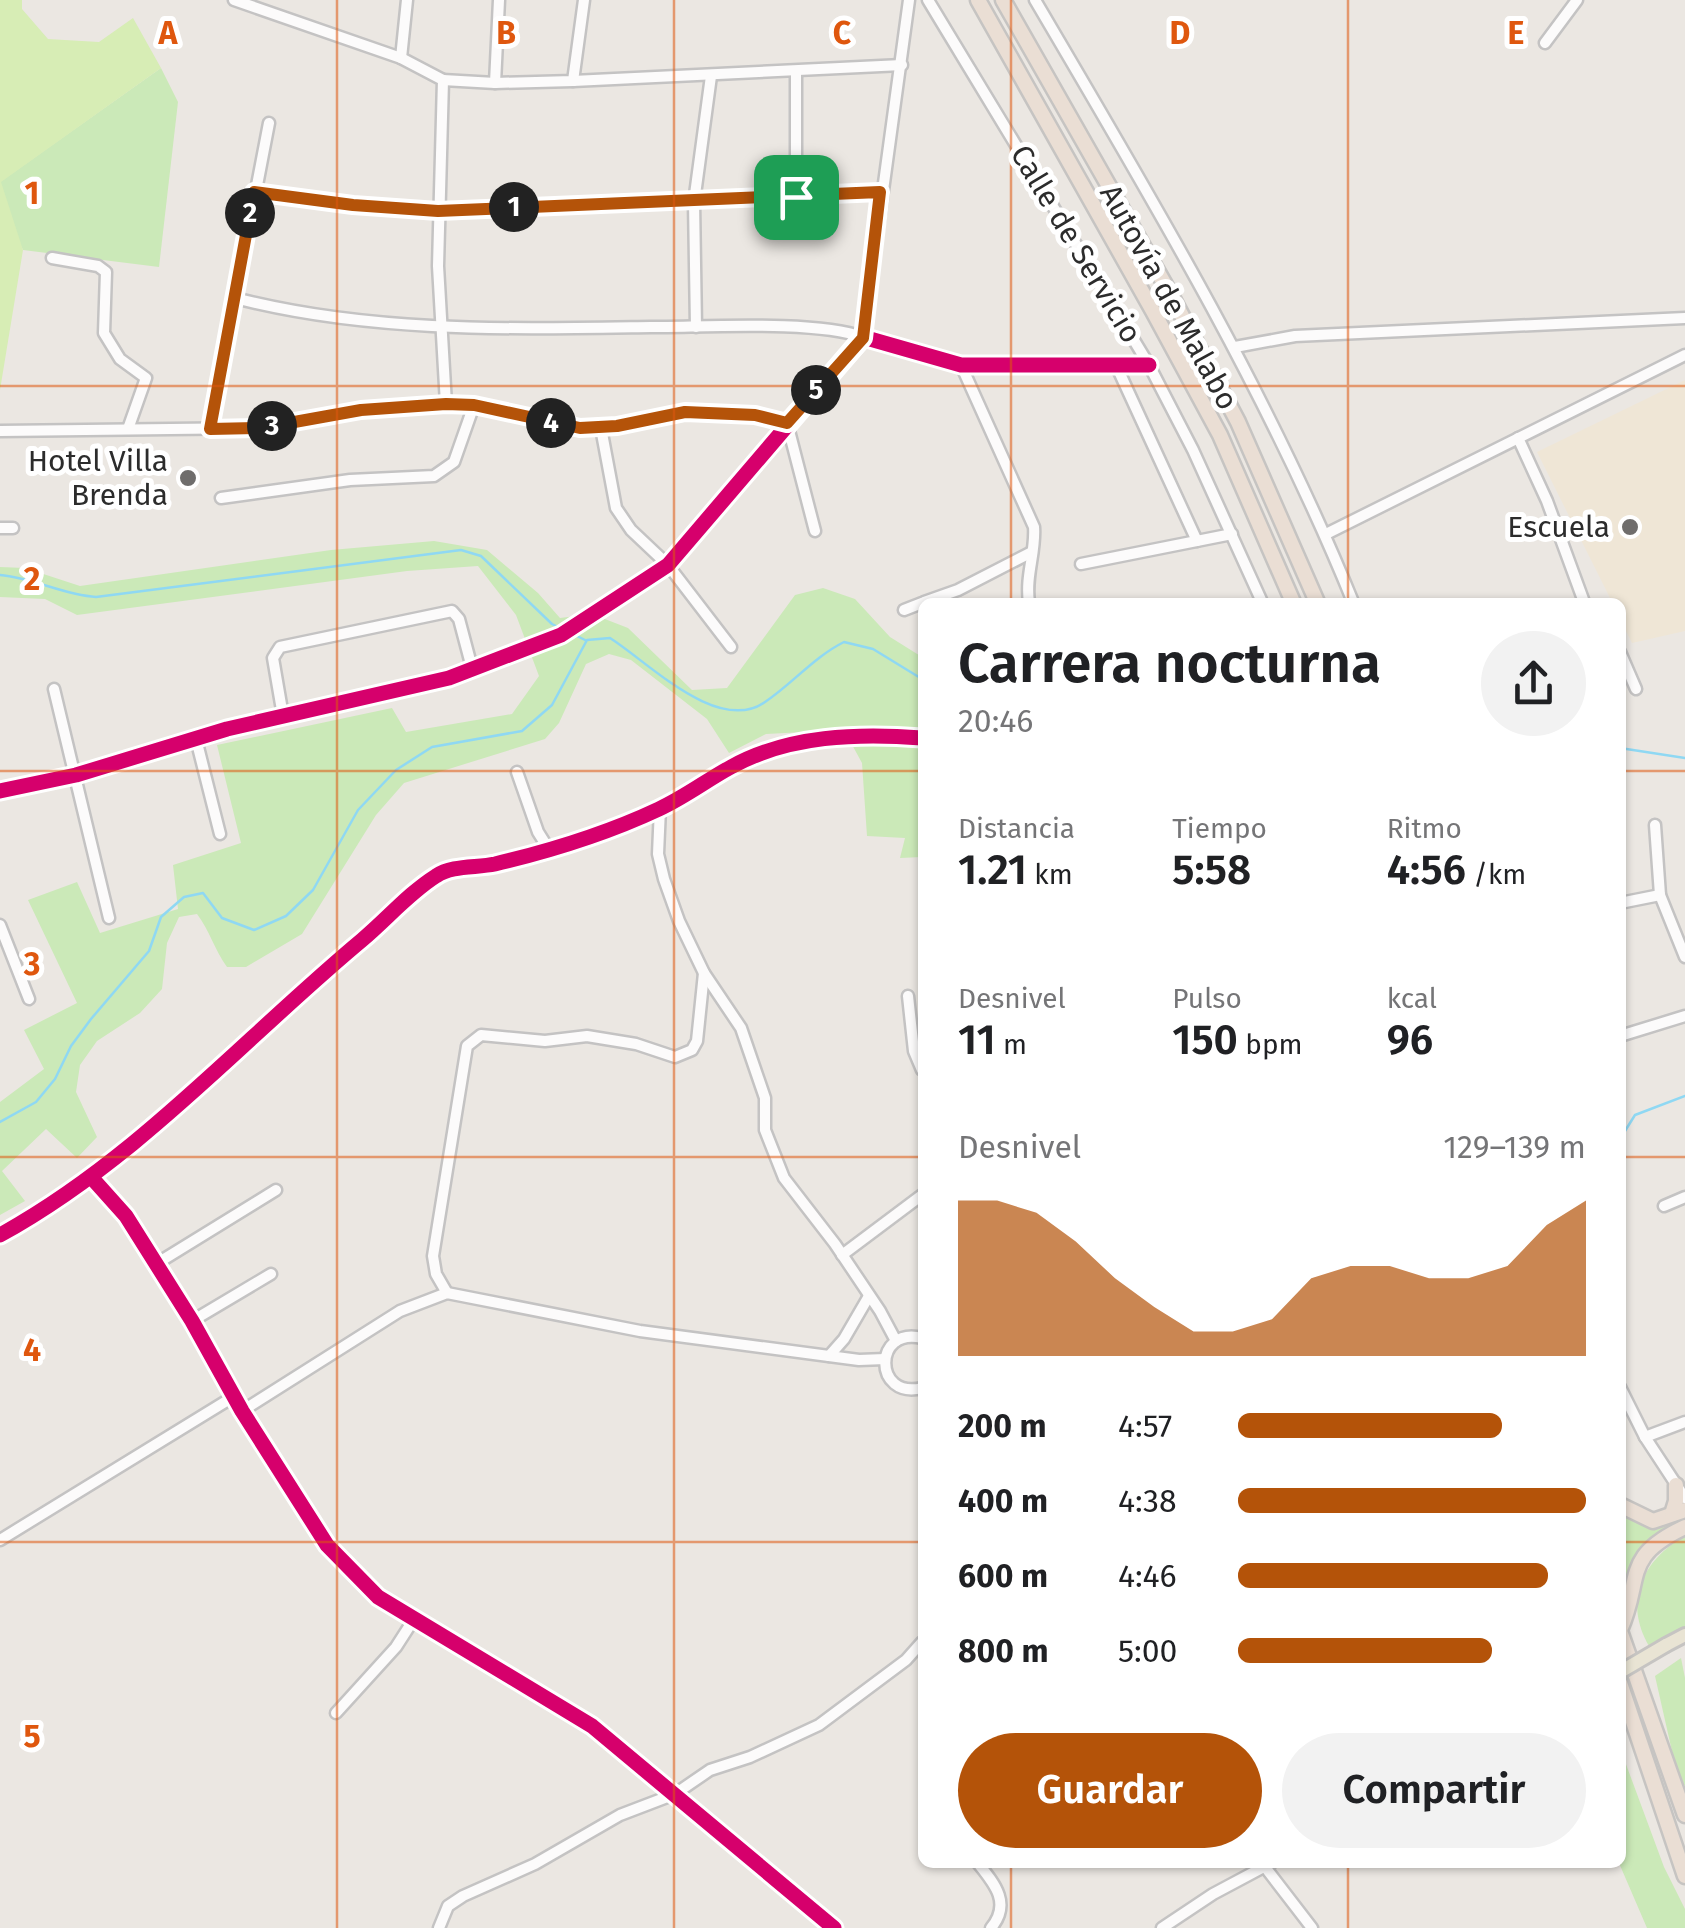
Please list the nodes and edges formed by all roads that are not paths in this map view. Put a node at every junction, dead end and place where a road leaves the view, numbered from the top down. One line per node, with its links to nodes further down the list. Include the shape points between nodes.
1 (234, 0): 12 (street)
2 (406, 0): 12 (street)
3 (499, 0): 18 (street)
4 (584, 0): 17 (street)
5 (909, 0): 13 (street)
6 (928, 0): 35 (street, Calle de Servicio)
7 (978, 0): 57 (highway, Autovía de Malabo, via 1220,435)
8 (1003, 0): 58 (highway, Autovía de Malabo, via 1238,422)
9 (1035, 0): 31 (street)
10 (1577, 0): 11 (street)
11 (1545, 43)
12 (401, 58): 16 (street)
13 (902, 66): 14 (street); 21 (street)
14 (796, 72): 15 (street); 22 (street)
15 (711, 76): 17 (street); 23 (street)
16 (443, 80): 18 (street); 24 (street)
17 (573, 81): 18 (street)
18 (495, 83)
19 (269, 123): 20 (street)
20 (254, 192): 24 (street); 26 (street)
21 (880, 192): 22 (street); 30 (street)
22 (796, 197): 23 (street)
23 (694, 202): 24 (street); 29 (street)
24 (438, 211): 28 (street)
25 (52, 258): 39 (street, via 106,272 104,333 120,359 146,378)
26 (235, 298): 28 (street, via 308,314); 41 (street)
27 (1685, 318): 31 (street, via 1295,336)
28 (443, 326): 29 (street); 36 (street)
29 (696, 327): 30 (street)
30 (863, 338): 33 (street); 38 (street)
31 (1234, 347): 49 (street)
32 (1685, 355): 43 (street)
33 (961, 364): 34 (street); 51 (street, via 1034,527)
34 (1116, 365): 35 (street); 50 (street)
35 (1148, 365): 48 (street, Calle de Servicio)
36 (446, 404): 37 (street); 41 (street)
37 (474, 405): 40 (street); 44 (street, via 454,462 434,476)
38 (787, 423): 40 (street, via 685,412); 47 (street); 53 (street)
39 (128, 428): 41 (street); 42 (street)
40 (601, 428): 53 (street, via 616,508)
41 (210, 429)
42 (0, 432)
43 (1518, 438): 49 (street); 60 (street)
44 (222, 498)
45 (0, 528): 46 (street)
46 (13, 528)
47 (815, 531)
48 (1232, 534): 50 (street); 56 (street, Calle de Servicio)
49 (1326, 534): 59 (street)
50 (1197, 540): 52 (street)
51 (1032, 552): 54 (street); 55 (street)
52 (1081, 564)
53 (668, 565): 63 (street); 65 (street, via 562,635)
54 (936, 598)
55 (1029, 598)
56 (1260, 598)
57 (1291, 598)
58 (1316, 598)
59 (1351, 598)
60 (1583, 598)
61 (918, 605): 62 (street)
62 (904, 610)
63 (730, 648)
64 (1626, 666): 67 (street)
65 (472, 668): 68 (street); 68 (street, via 452,611 280,647 273,658)
66 (54, 689): 72 (street)
67 (1636, 689)
68 (283, 716): 70 (street)
69 (918, 738): 74 (street, via 824,738 787,745 731,767)
70 (196, 739): 72 (street); 76 (street)
71 (517, 772): 77 (street)
72 (76, 776): 73 (street); 80 (street)
73 (0, 791)
74 (660, 808): 77 (street); 83 (street, via 664,879)
75 (1655, 825): 78 (street)
76 (220, 834)
77 (548, 848): 89 (street, via 430,879)
78 (1660, 895): 79 (street); 82 (street)
79 (1626, 903)
80 (109, 918)
81 (0, 925): 85 (street)
82 (1685, 957)
83 (704, 973): 95 (street, via 742,1028 766,1098 765,1130 784,1178); 98 (street, via 697,1041 684,1055 587,1036 544,1041 481,1035 467,1046 433,1256)
84 (908, 996): 88 (street)
85 (29, 999)
86 (1685, 1016): 87 (street)
87 (1626, 1032)
88 (918, 1061)
89 (92, 1178): 94 (street); 96 (street)
90 (276, 1190): 96 (street)
91 (1685, 1197): 93 (street)
92 (918, 1198): 95 (street)
93 (1664, 1206)
94 (0, 1235)
95 (842, 1255): 99 (street)
96 (156, 1264): 100 (street)
97 (271, 1274): 100 (street)
98 (446, 1293): 103 (street, via 640,1331); 108 (street, via 400,1311)
99 (868, 1296): 102 (street); 103 (street)
100 (192, 1321): 106 (street)
101 (918, 1337): 102 (street)
102 (896, 1341): 104 (street)
103 (829, 1356): 104 (street)
104 (885, 1359): 105 (street, via 894,1383)
105 (918, 1389)
106 (233, 1396): 108 (street); 115 (street)
107 (1626, 1399): 110 (street)
108 (242, 1411): 117 (street, via 326,1545 378,1597)
109 (1685, 1422): 110 (street)
110 (1645, 1438): 111 (street)
111 (1680, 1491): 113 (highway)
112 (1626, 1509): 113 (highway, via 1654,1522)
113 (1679, 1512)
114 (1685, 1527): 116 (highway, via 1656,1543 1639,1564)
115 (0, 1540)
116 (1626, 1618)
117 (414, 1619): 123 (street); 124 (street, via 592,1726)
118 (1685, 1635): 121 (main road, bridge)
119 (918, 1646): 124 (street, via 819,1725 710,1770)
120 (1626, 1648): 125 (highway)
121 (1626, 1668)
122 (1626, 1701): 129 (highway)
123 (336, 1712)
124 (676, 1794): 131 (street, via 620,1815 463,1896 448,1906); 132 (street)
125 (1685, 1816)
126 (982, 1868): 130 (street, via 1000,1891)
127 (1263, 1868): 133 (street)
128 (1271, 1868): 134 (street)
129 (1685, 1876)
130 (996, 1927)
131 (439, 1928)
132 (834, 1928)
133 (1162, 1928)
134 (1312, 1928)

